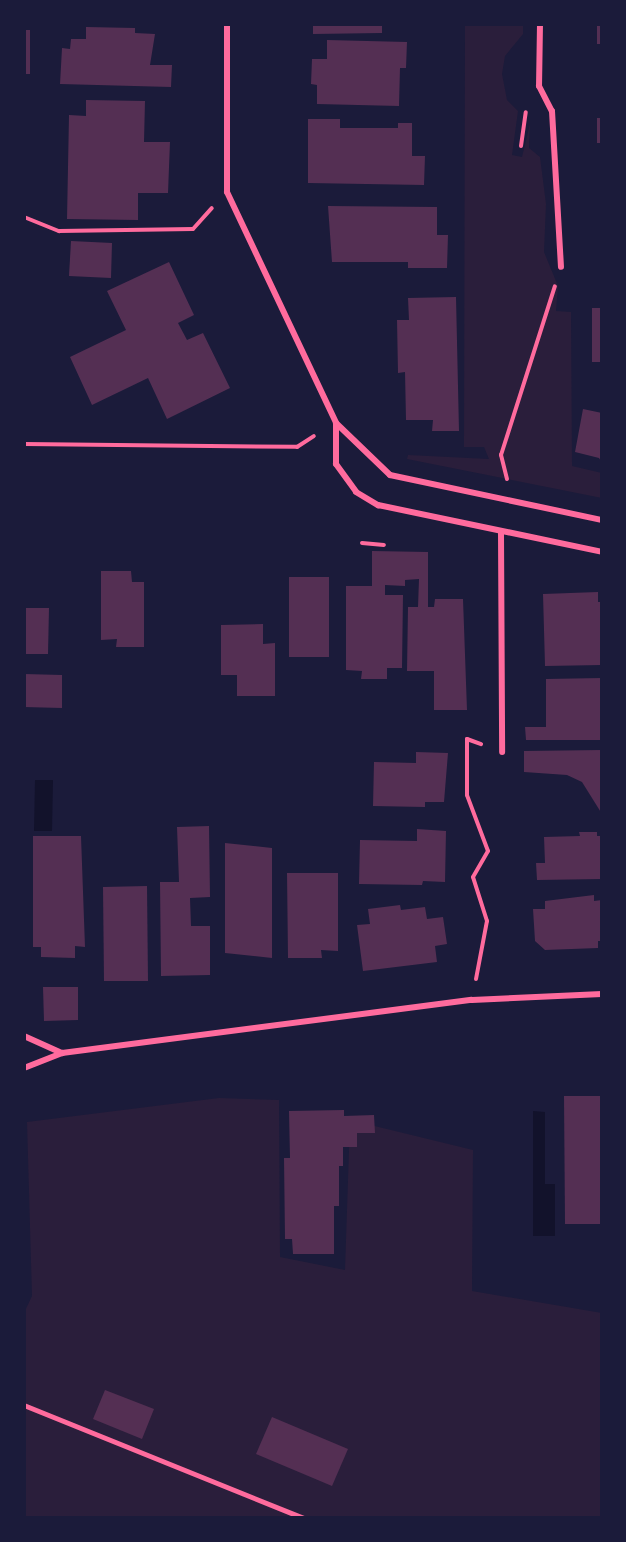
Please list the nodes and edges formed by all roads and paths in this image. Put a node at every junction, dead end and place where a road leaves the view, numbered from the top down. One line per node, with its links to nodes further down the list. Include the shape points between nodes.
1 (227, 24): 5 (street)
2 (540, 24): 7 (street, via 540,86 552,111)
3 (526, 112): 4 (path)
4 (521, 146)
5 (226, 192): 6 (path, via 193,229 59,231); 8 (street)
6 (24, 217)
7 (561, 267): 10 (path, via 501,455)
8 (336, 423): 9 (path, via 297,447); 10 (street, via 390,475); 12 (street, via 336,464 356,492 378,505)
9 (24, 444)
10 (513, 503): 11 (street)
11 (602, 520)
12 (501, 533): 15 (street); 17 (street)
13 (362, 543): 14 (path)
14 (384, 545)
15 (602, 552)
16 (467, 739): 19 (path, via 467,795 488,851 473,878 487,921)
17 (502, 752)
18 (602, 994): 19 (street)
19 (472, 1000): 21 (street)
20 (24, 1036): 21 (street)
21 (62, 1053): 22 (street)
22 (24, 1068)
23 (24, 1405): 24 (lane)
24 (303, 1518)

